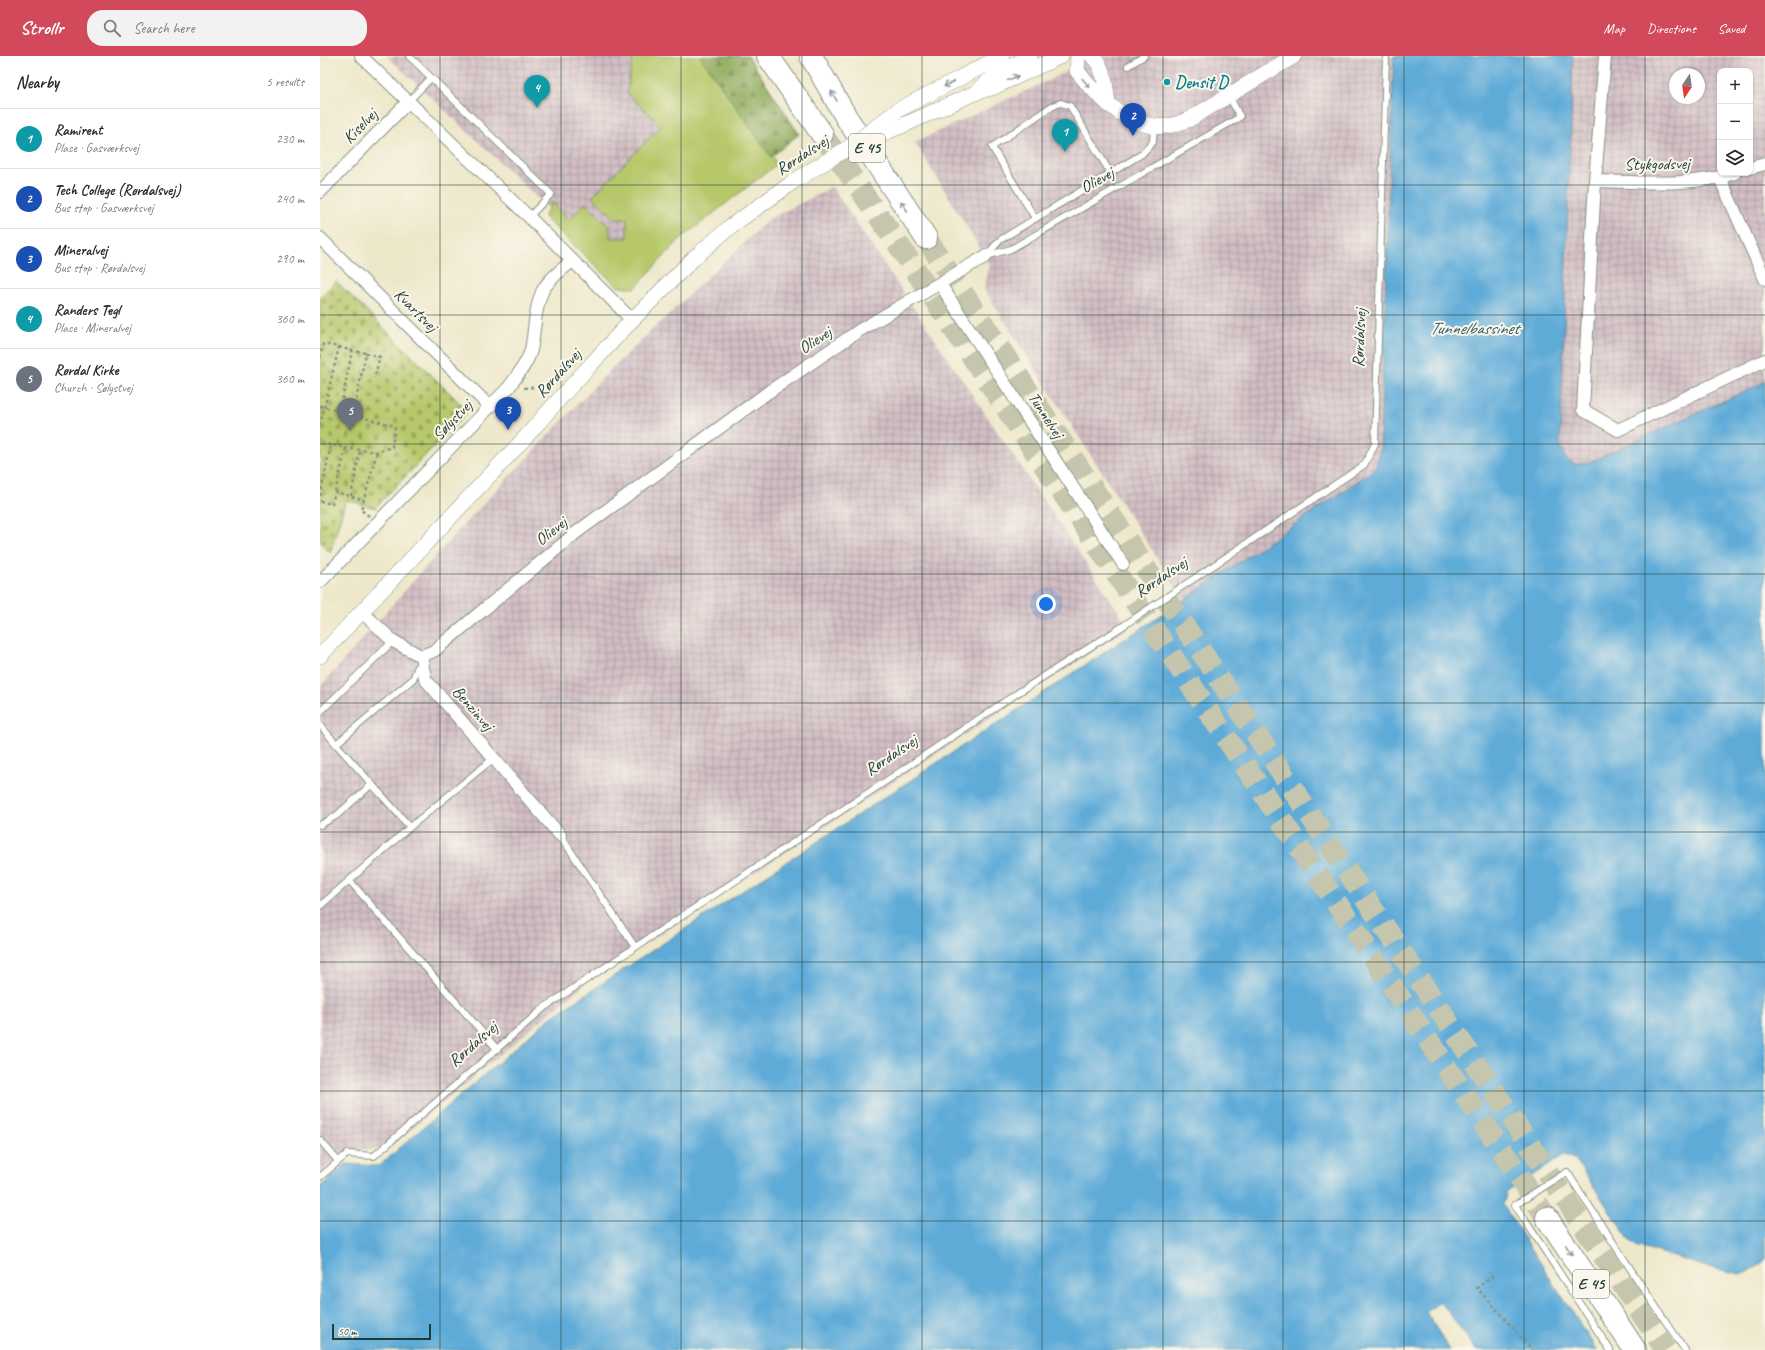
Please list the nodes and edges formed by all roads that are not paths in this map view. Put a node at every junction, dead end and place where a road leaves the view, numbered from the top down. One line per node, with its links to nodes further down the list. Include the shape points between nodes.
1 (361, 56): 18 (street)
2 (409, 56): 15 (lane)
3 (768, 56): 21 (highway)
4 (811, 56): 33 (highway, E 45, one-way to 4, via 846,117)
5 (1002, 56): 22 (street, Rørdalsvej, one-way to 22, bridge, via 898,110)
6 (1030, 56): 16 (street, via 994,76)
7 (1060, 56): 16 (street, one-way to 7, via 994,87)
8 (1078, 56): 19 (street, one-way to 19, via 1077,71 1087,85)
9 (1092, 56): 19 (street, via 1104,77)
10 (1144, 56): 14 (lane)
11 (1386, 56): 57 (lane, Rørdalsvej, via 1375,444 1364,465)
12 (1605, 56): 28 (street)
13 (1285, 58): 17 (street)
14 (1128, 66)
15 (431, 78): 18 (lane); 30 (lane, via 551,194)
16 (977, 92): 22 (street, Rørdalsvej, bridge)
17 (1229, 96): 20 (street, via 1188,120 1172,125); 34 (lane, Olievej, via 1240,117 1010,249)
18 (408, 102): 29 (street, Kiselvej); 30 (street)
19 (1108, 104): 20 (street, via 1127,117)
20 (1154, 125): 25 (lane, via 1152,142 1142,154)
21 (822, 134)
22 (851, 146): 38 (street, Rørdalsvej, bridge, via 796,180 731,226 693,259)
23 (1765, 164): 24 (street)
24 (1753, 167)
25 (1111, 174): 31 (lane); 31 (lane, via 1070,106 1061,103 1052,106 992,147)
26 (1726, 176): 27 (street, Stykgodsvej)
27 (1720, 178): 28 (street, Stykgodsvej, via 1667,183); 36 (street)
28 (1595, 181): 39 (street, via 1583,410 1618,430)
29 (320, 192)
30 (529, 217): 35 (street)
31 (1036, 218): 34 (lane, via 1000,240)
32 (320, 238): 40 (street, Kvartsvej)
33 (926, 238)
34 (986, 256): 37 (street, Olievej)
35 (572, 261): 38 (street); 40 (street, Sølystvej, via 543,291 530,351 521,371)
36 (1765, 279)
37 (940, 284): 41 (street, Tunnelvej); 46 (street, Olievej, via 860,330 767,393 577,532 434,651)
38 (632, 320): 43 (street, Rørdalsvej)
39 (1765, 360)
40 (489, 406): 42 (street, Sølystvej)
41 (1124, 564)
42 (320, 582)
43 (361, 611): 44 (street); 45 (street, Rørdalsvej)
44 (393, 641): 46 (street); 47 (lane)
45 (320, 656)
46 (422, 656): 49 (lane, via 414,679); 50 (street, Benzinvej, via 425,679)
47 (320, 712)
48 (320, 725): 49 (lane)
49 (336, 744): 51 (lane)
50 (494, 758): 53 (lane); 54 (street, Benzinvej)
51 (372, 784): 52 (lane, via 336,816); 53 (lane)
52 (320, 825)
53 (410, 827): 55 (lane)
54 (560, 835): 57 (lane)
55 (349, 880): 56 (lane); 58 (lane)
56 (320, 906)
57 (635, 947): 58 (lane, Rørdalsvej, via 545,1007)
58 (497, 1049): 60 (lane, Rørdalsvej, via 374,1156 347,1154)
59 (320, 1140): 60 (lane)
60 (338, 1161): 61 (lane, Rørdalsvej)
61 (320, 1177)
62 (1547, 1218): 64 (highway, E 45, one-way to 64)
63 (1610, 1350): 65 (lane, via 1514,1205 1567,1172)
64 (1635, 1350)
65 (1685, 1350)

